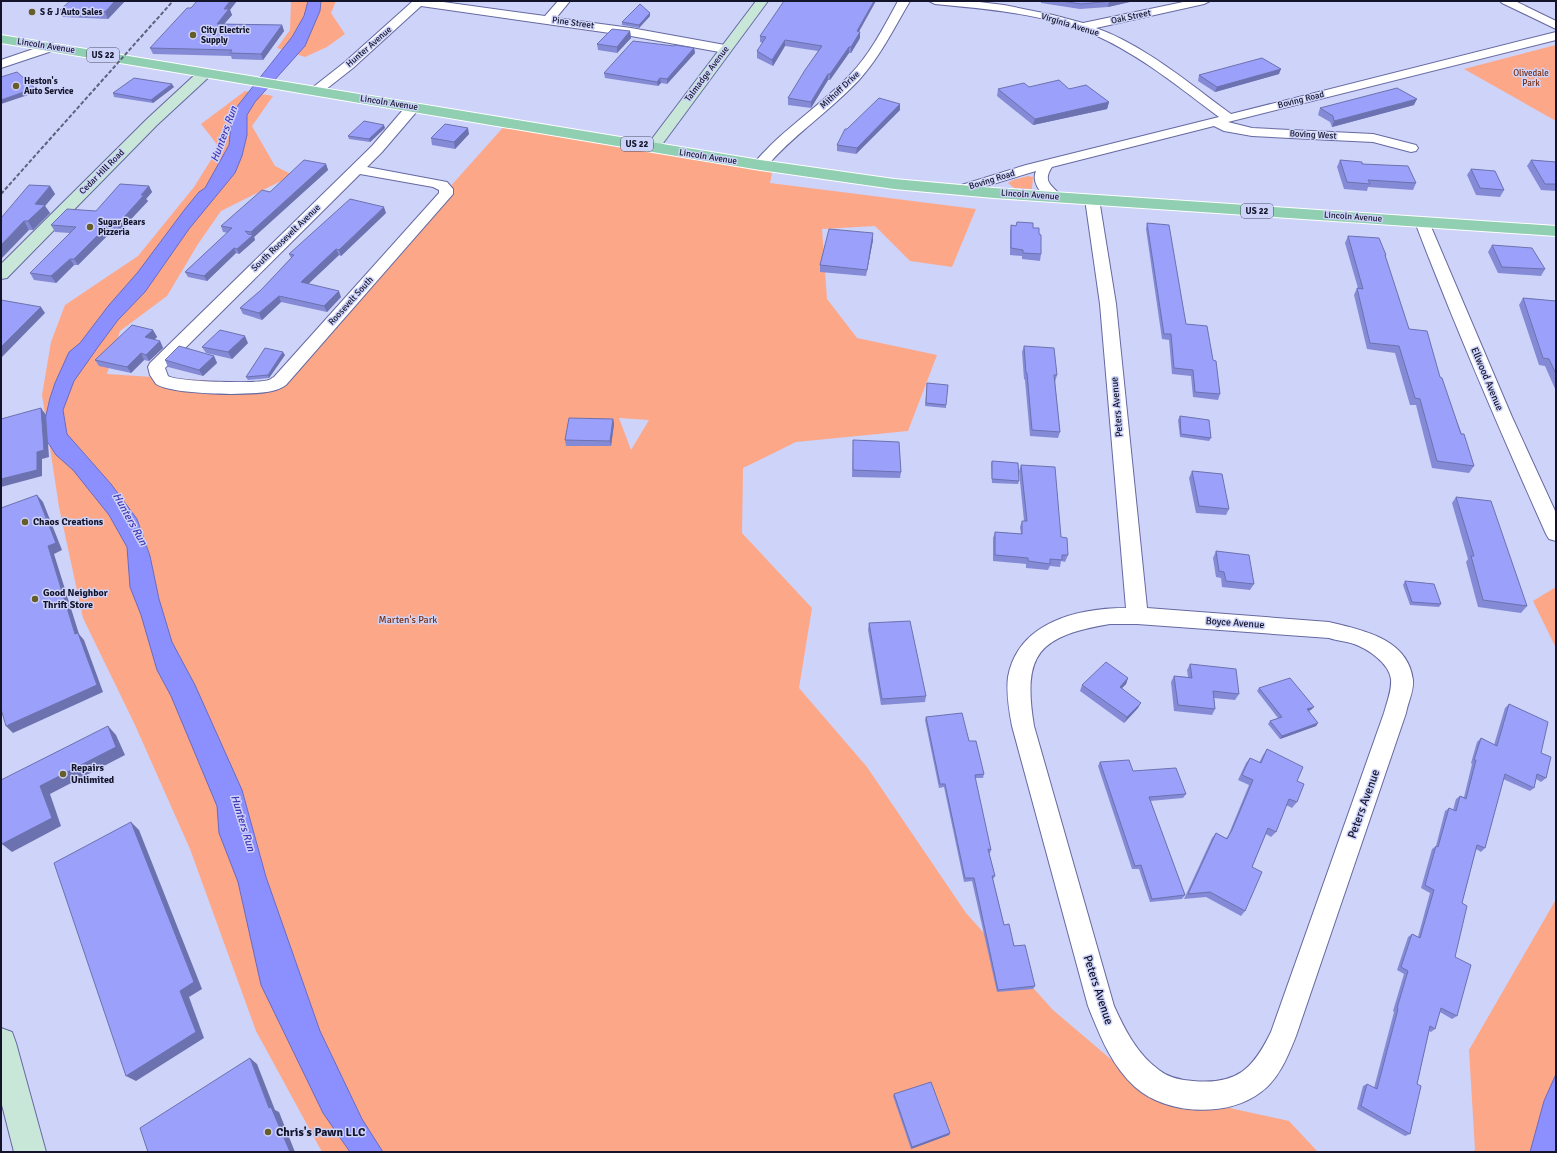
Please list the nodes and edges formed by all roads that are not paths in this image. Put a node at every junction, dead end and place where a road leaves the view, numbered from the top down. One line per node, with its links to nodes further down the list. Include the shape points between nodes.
1 (564, 1): 8 (street)
2 (762, 1): 14 (main road, Talmadge Avenue)
3 (904, 1): 24 (street, Mithoff Drive, via 875,50 855,77 787,137)
4 (935, 1): 10 (street, Virginia Avenue, via 1024,13)
5 (1204, 1): 10 (street, Oak Street)
6 (1506, 1): 9 (street)
7 (419, 2): 8 (street, Pine Street); 17 (street, Hunter Avenue, via 355,60)
8 (548, 20): 14 (street, Pine Street)
9 (1556, 26)
10 (1082, 27): 19 (street, Virginia Avenue, via 1118,42)
11 (1556, 36): 19 (street, Boving Road)
12 (1, 39): 13 (main road, Lincoln Avenue / US 22)
13 (51, 47): 15 (street); 16 (main road, Lincoln Avenue / US 22)
14 (725, 49): 21 (main road, Talmadge Avenue)
15 (1, 64)
16 (205, 73): 17 (main road, Lincoln Avenue / US 22); 31 (main road, Cedar Hill Road, via 152,122)
17 (316, 91): 18 (main road, Lincoln Avenue / US 22)
18 (413, 107): 21 (main road, Lincoln Avenue / US 22); 25 (street, South Roosevelt Avenue, via 398,127)
19 (1229, 118): 20 (street, Boving Road)
20 (1215, 121): 22 (street, Boving West, via 1229,128 1252,132 1373,138); 23 (street, Boving Road)
21 (653, 147): 24 (main road, Lincoln Avenue / US 22)
22 (1411, 148)
23 (1047, 164): 26 (street, Boving Road); 27 (street, via 1040,178 1046,190)
24 (760, 165): 26 (main road, Lincoln Avenue / US 22, via 894,184)
25 (357, 169): 32 (street, South Roosevelt Avenue); 32 (street, Roosevelt South, via 435,183 442,185 446,189 446,194 287,375 270,386 196,386 163,381)
26 (960, 190): 27 (main road, Lincoln Avenue / US 22)
27 (1055, 197): 28 (main road, Lincoln Avenue / US 22)
28 (1092, 199): 29 (main road, Lincoln Avenue / US 22); 34 (street, Peters Avenue, via 1108,304)
29 (1422, 222): 30 (main road, US 22); 33 (street, Ellwood Avenue, via 1503,417)
30 (1556, 231)
31 (1, 274)
32 (156, 367)
33 (1556, 534)
34 (1137, 616): 35 (street, Boyce Avenue, via 1086,619); 36 (street, Boyce Avenue, via 1329,630 1359,637 1375,645 1390,656)
35 (1062, 626): 36 (street, Peters Avenue, via 1042,638 1024,656 1017,685 1018,706 1101,1006 1122,1051 1151,1082 1168,1090 1208,1097 1250,1084 1272,1060 1283,1036 1395,713 1402,680)
36 (1398, 668)
37 (1, 1043): 38 (main road)
38 (30, 1152)

